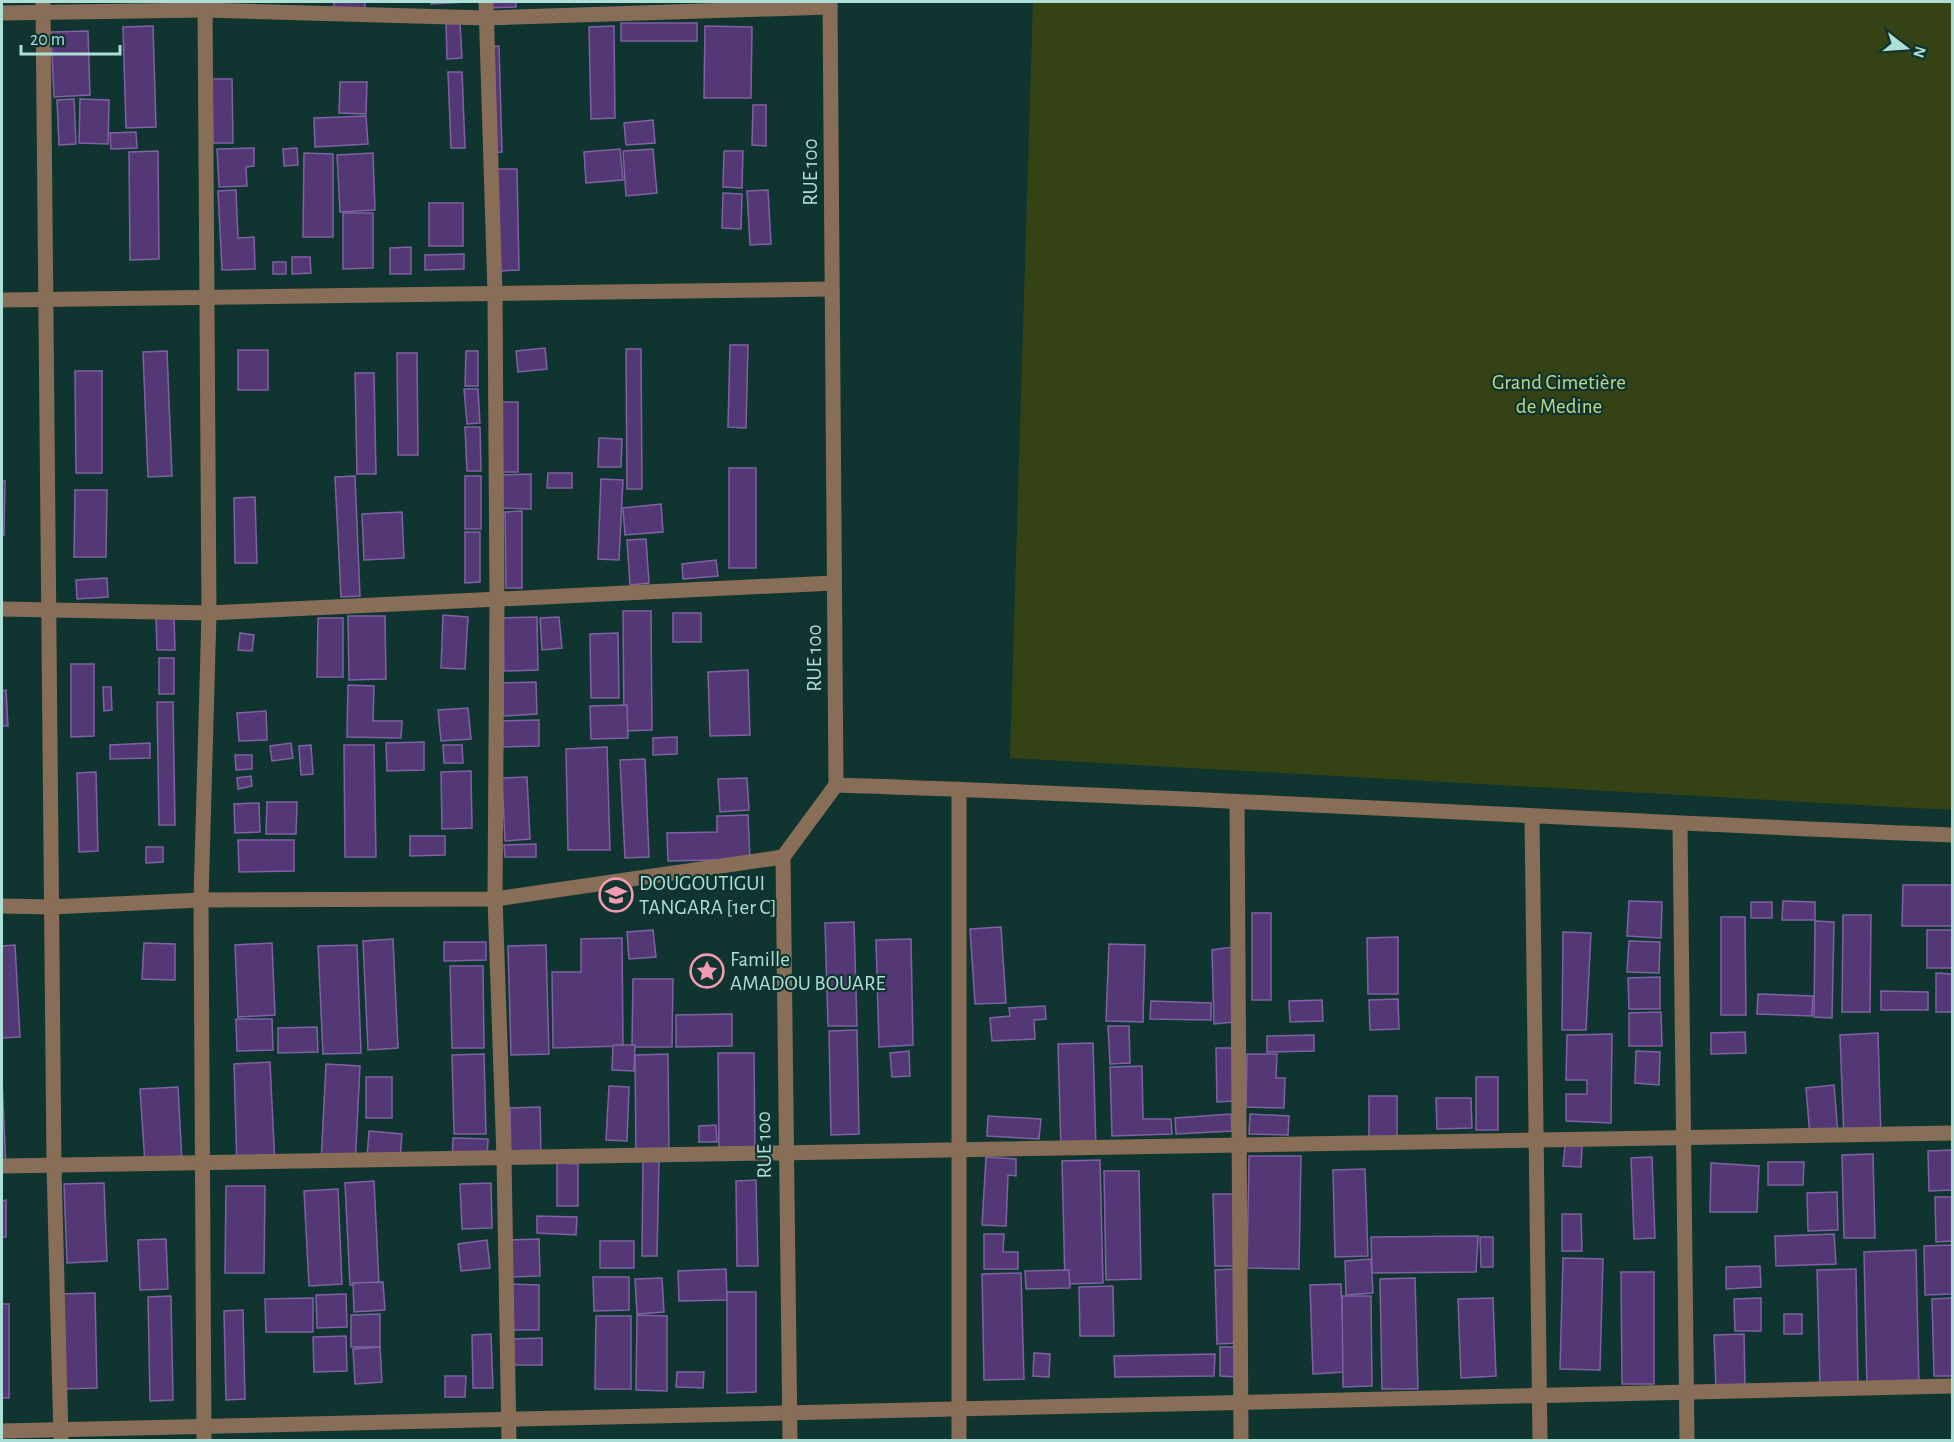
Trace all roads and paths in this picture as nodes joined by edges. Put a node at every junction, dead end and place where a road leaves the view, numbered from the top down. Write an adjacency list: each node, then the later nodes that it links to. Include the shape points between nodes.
1 (486, 2): 6 (street)
2 (830, 4): 6 (street); 7 (street, RUE 100)
3 (43, 6): 4 (street); 5 (street); 11 (street)
4 (205, 6): 6 (street); 9 (street)
5 (2, 13)
6 (486, 18): 8 (street)
7 (832, 289): 8 (street); 12 (street, RUE 100)
8 (495, 294): 9 (street); 13 (street)
9 (206, 298): 11 (street); 16 (street)
10 (2, 300): 11 (street)
11 (46, 300): 15 (street)
12 (834, 583): 13 (street); 17 (street, RUE 100)
13 (496, 599): 16 (street); 24 (street)
14 (2, 609): 15 (street)
15 (47, 609): 16 (street); 27 (street)
16 (209, 613): 25 (street)
17 (836, 785): 18 (street); 23 (street)
18 (959, 789): 19 (street); 32 (street)
19 (1237, 802): 20 (street); 31 (street)
20 (1532, 817): 21 (street); 30 (street)
21 (1680, 824): 22 (street); 29 (street)
22 (1953, 835)
23 (783, 857): 24 (street); 33 (street, RUE 100)
24 (495, 899): 25 (street); 34 (street)
25 (201, 900): 27 (street); 35 (street)
26 (2, 906): 27 (street)
27 (51, 907): 37 (street)
28 (1953, 1133): 29 (street)
29 (1683, 1138): 30 (street); 39 (street)
30 (1535, 1140): 31 (street); 40 (street)
31 (1238, 1145): 32 (street); 41 (street)
32 (958, 1150): 33 (street); 42 (street)
33 (785, 1153): 34 (street); 43 (street, RUE 100)
34 (504, 1158): 35 (street); 44 (street)
35 (202, 1163): 37 (street); 46 (street)
36 (2, 1166): 37 (street)
37 (54, 1166): 47 (street)
38 (1953, 1386): 39 (street)
39 (1687, 1393): 40 (street); 53 (street)
40 (1539, 1396): 41 (street); 52 (street)
41 (1240, 1403): 42 (street); 51 (street)
42 (959, 1409): 43 (street); 50 (street)
43 (789, 1414): 44 (street); 49 (street, RUE 100)
44 (509, 1420): 46 (street); 48 (street)
45 (2, 1431): 47 (street)
46 (203, 1434): 47 (street)
47 (61, 1435)
48 (509, 1440)
49 (790, 1440)
50 (959, 1440)
51 (1241, 1440)
52 (1540, 1440)
53 (1687, 1440)

